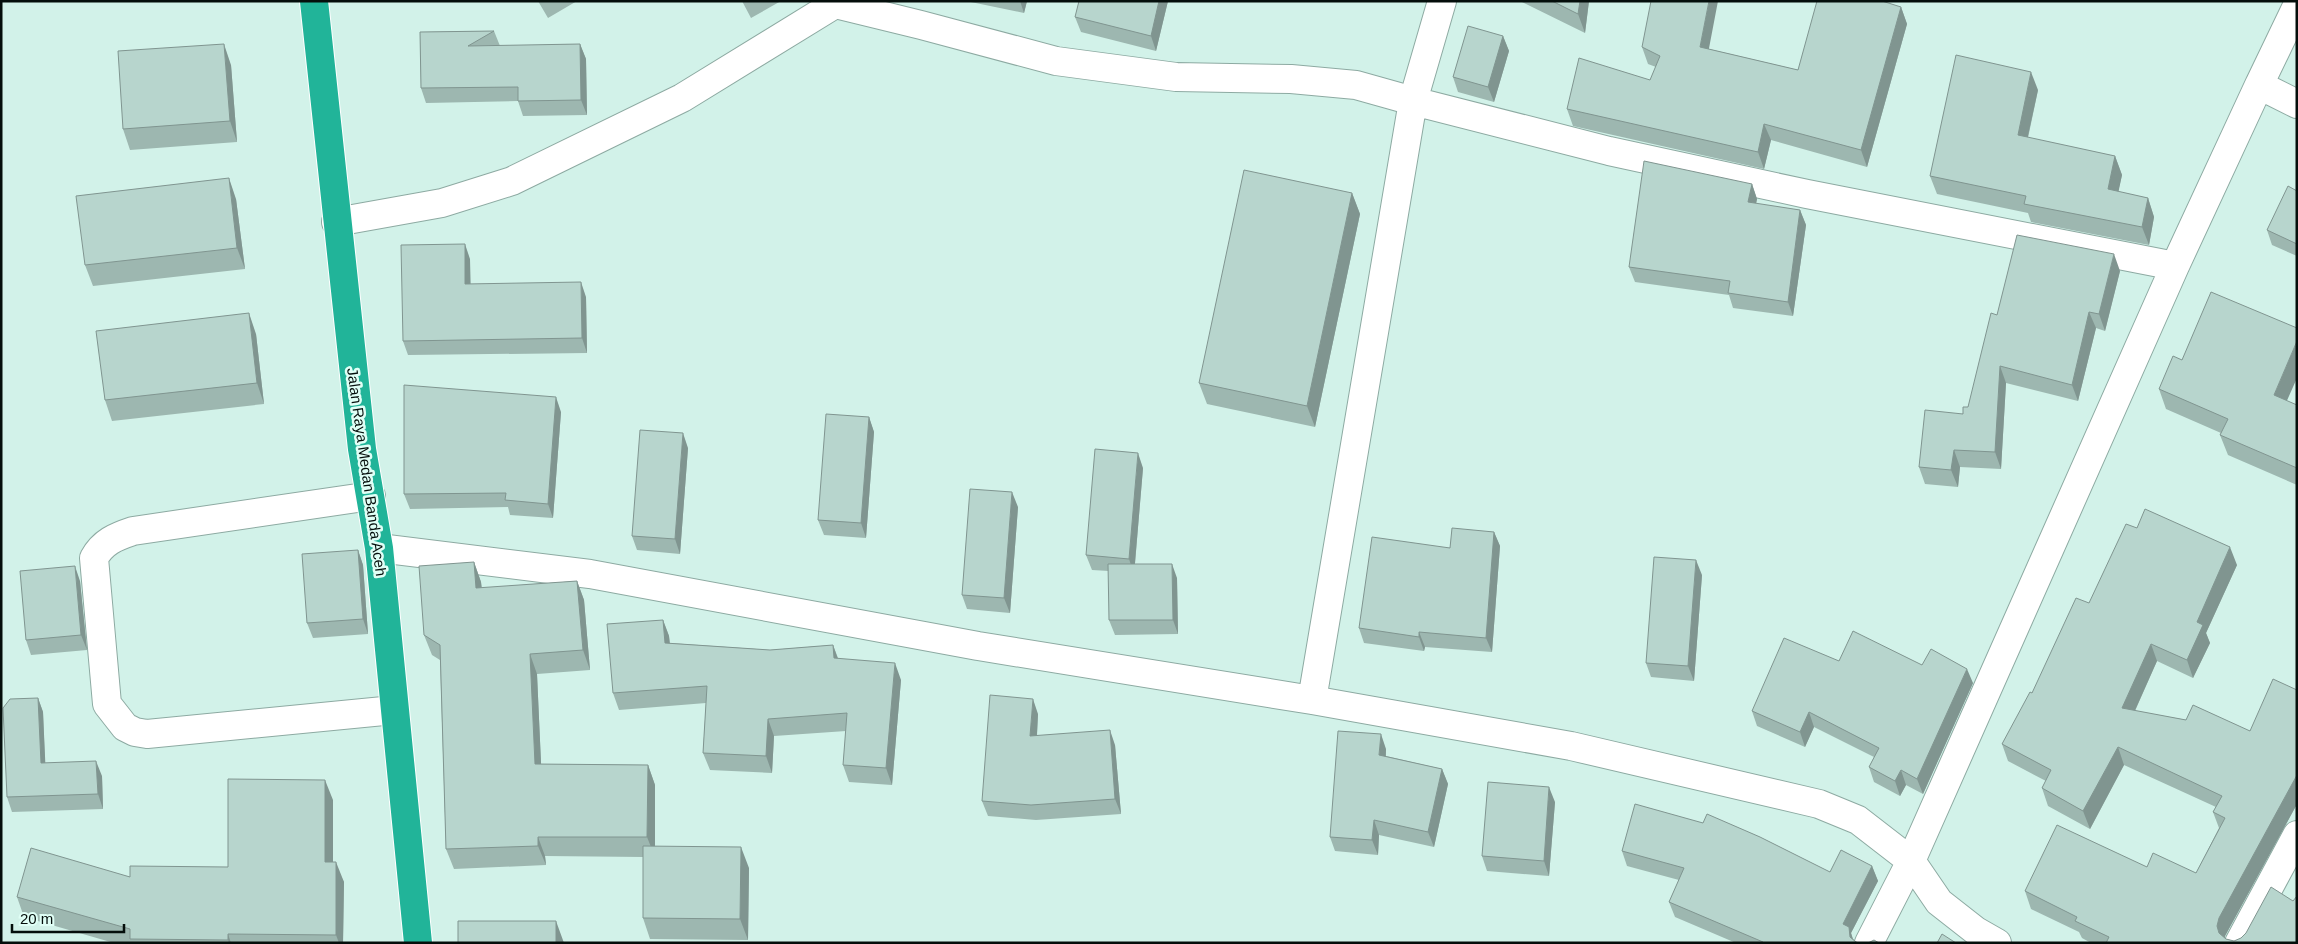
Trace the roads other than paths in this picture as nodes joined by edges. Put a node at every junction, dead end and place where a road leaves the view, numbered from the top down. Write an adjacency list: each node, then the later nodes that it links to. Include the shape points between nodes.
1 (314, 1): 8 (highway, Jalan Raya Medan Banda Aceh)
2 (1442, 1): 6 (street)
3 (837, 3): 6 (street, via 1056,61 1176,77 1291,79 1356,85); 8 (street, via 682,98 512,181 442,203)
4 (2297, 6): 5 (street)
5 (2259, 85): 7 (street); 9 (street)
6 (1413, 101): 9 (street, via 1618,153 1807,194); 12 (street)
7 (2297, 104)
8 (336, 222): 10 (highway, Jalan Raya Medan Banda Aceh, via 362,449)
9 (2175, 266): 15 (street)
10 (371, 496): 11 (highway, Jalan Raya Medan Banda Aceh); 13 (street, via 133,531 114,537 101,546 94,558 107,704 125,727 147,734)
11 (379, 548): 12 (street, via 590,574 978,646); 13 (highway, Jalan Raya Medan Banda Aceh)
12 (1312, 700): 15 (street, via 1571,746 1819,804 1858,820)
13 (394, 710): 16 (highway, Jalan Raya Medan Banda Aceh)
14 (2297, 835): 19 (street)
15 (1911, 861): 17 (street); 18 (street, via 1940,902 1976,931)
16 (418, 943)
17 (1869, 943)
18 (1997, 943)
19 (2239, 943)

